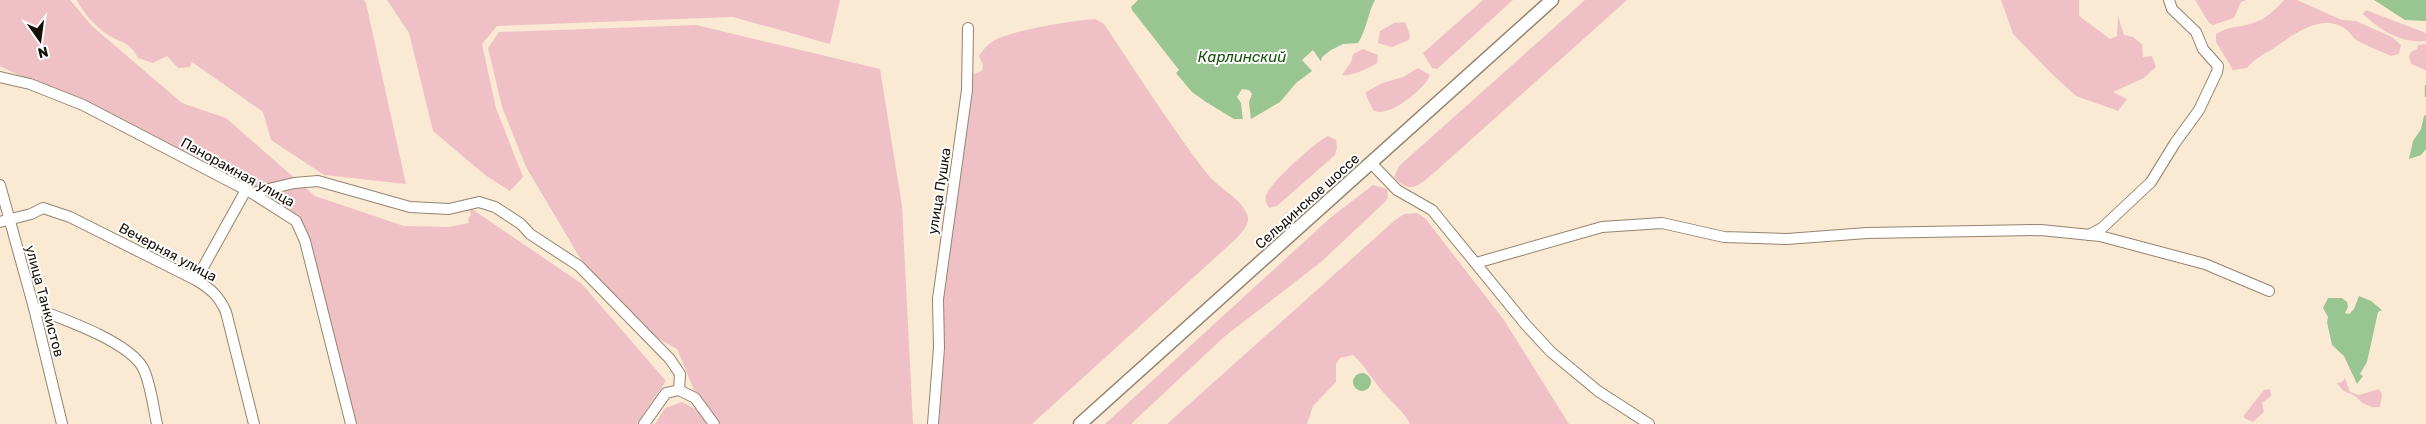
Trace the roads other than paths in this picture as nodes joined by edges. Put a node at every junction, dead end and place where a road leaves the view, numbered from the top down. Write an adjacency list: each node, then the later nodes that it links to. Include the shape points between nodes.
1 (1552, 0): 5 (main road, Сельдинское шоссе)
2 (2169, 0): 9 (street, via 2172,9 2196,32 2203,49 2218,66 2217,72 2199,110 2151,182 2102,228)
3 (968, 28): 21 (street, улица Пушка, via 967,90 938,299)
4 (0, 77): 7 (street, Панорамная улица, via 30,84 83,105)
5 (1371, 163): 10 (street, via 1397,190 1432,210); 22 (main road, Сельдинское шоссе)
6 (0, 185): 8 (street, улица Танкистов)
7 (249, 192): 11 (street); 14 (street, via 318,181 410,207 449,209 479,202 495,207 579,266 670,360 680,374); 18 (street, Панорамная улица, via 290,216 300,227)
8 (4, 221): 11 (street, Вечерняя улица, via 43,208 50,210); 13 (street, улица Танкистов)
9 (2088, 235): 10 (street, via 2031,230 1867,233 1786,239 1724,236 1662,223 1602,227); 12 (street, via 2205,264)
10 (1476, 263): 23 (street, via 1551,352 1598,391)
11 (196, 280): 17 (street, Вечерняя улица, via 214,291 226,312)
12 (2269, 291)
13 (34, 308): 15 (street, улица Танкистов); 16 (street, via 130,352 143,370)
14 (679, 390): 19 (street, via 666,393); 20 (street, via 694,398)
15 (62, 424)
16 (157, 424)
17 (254, 424)
18 (351, 424)
19 (644, 424)
20 (714, 424)
21 (933, 424)
22 (1080, 424)
23 (1649, 424)

